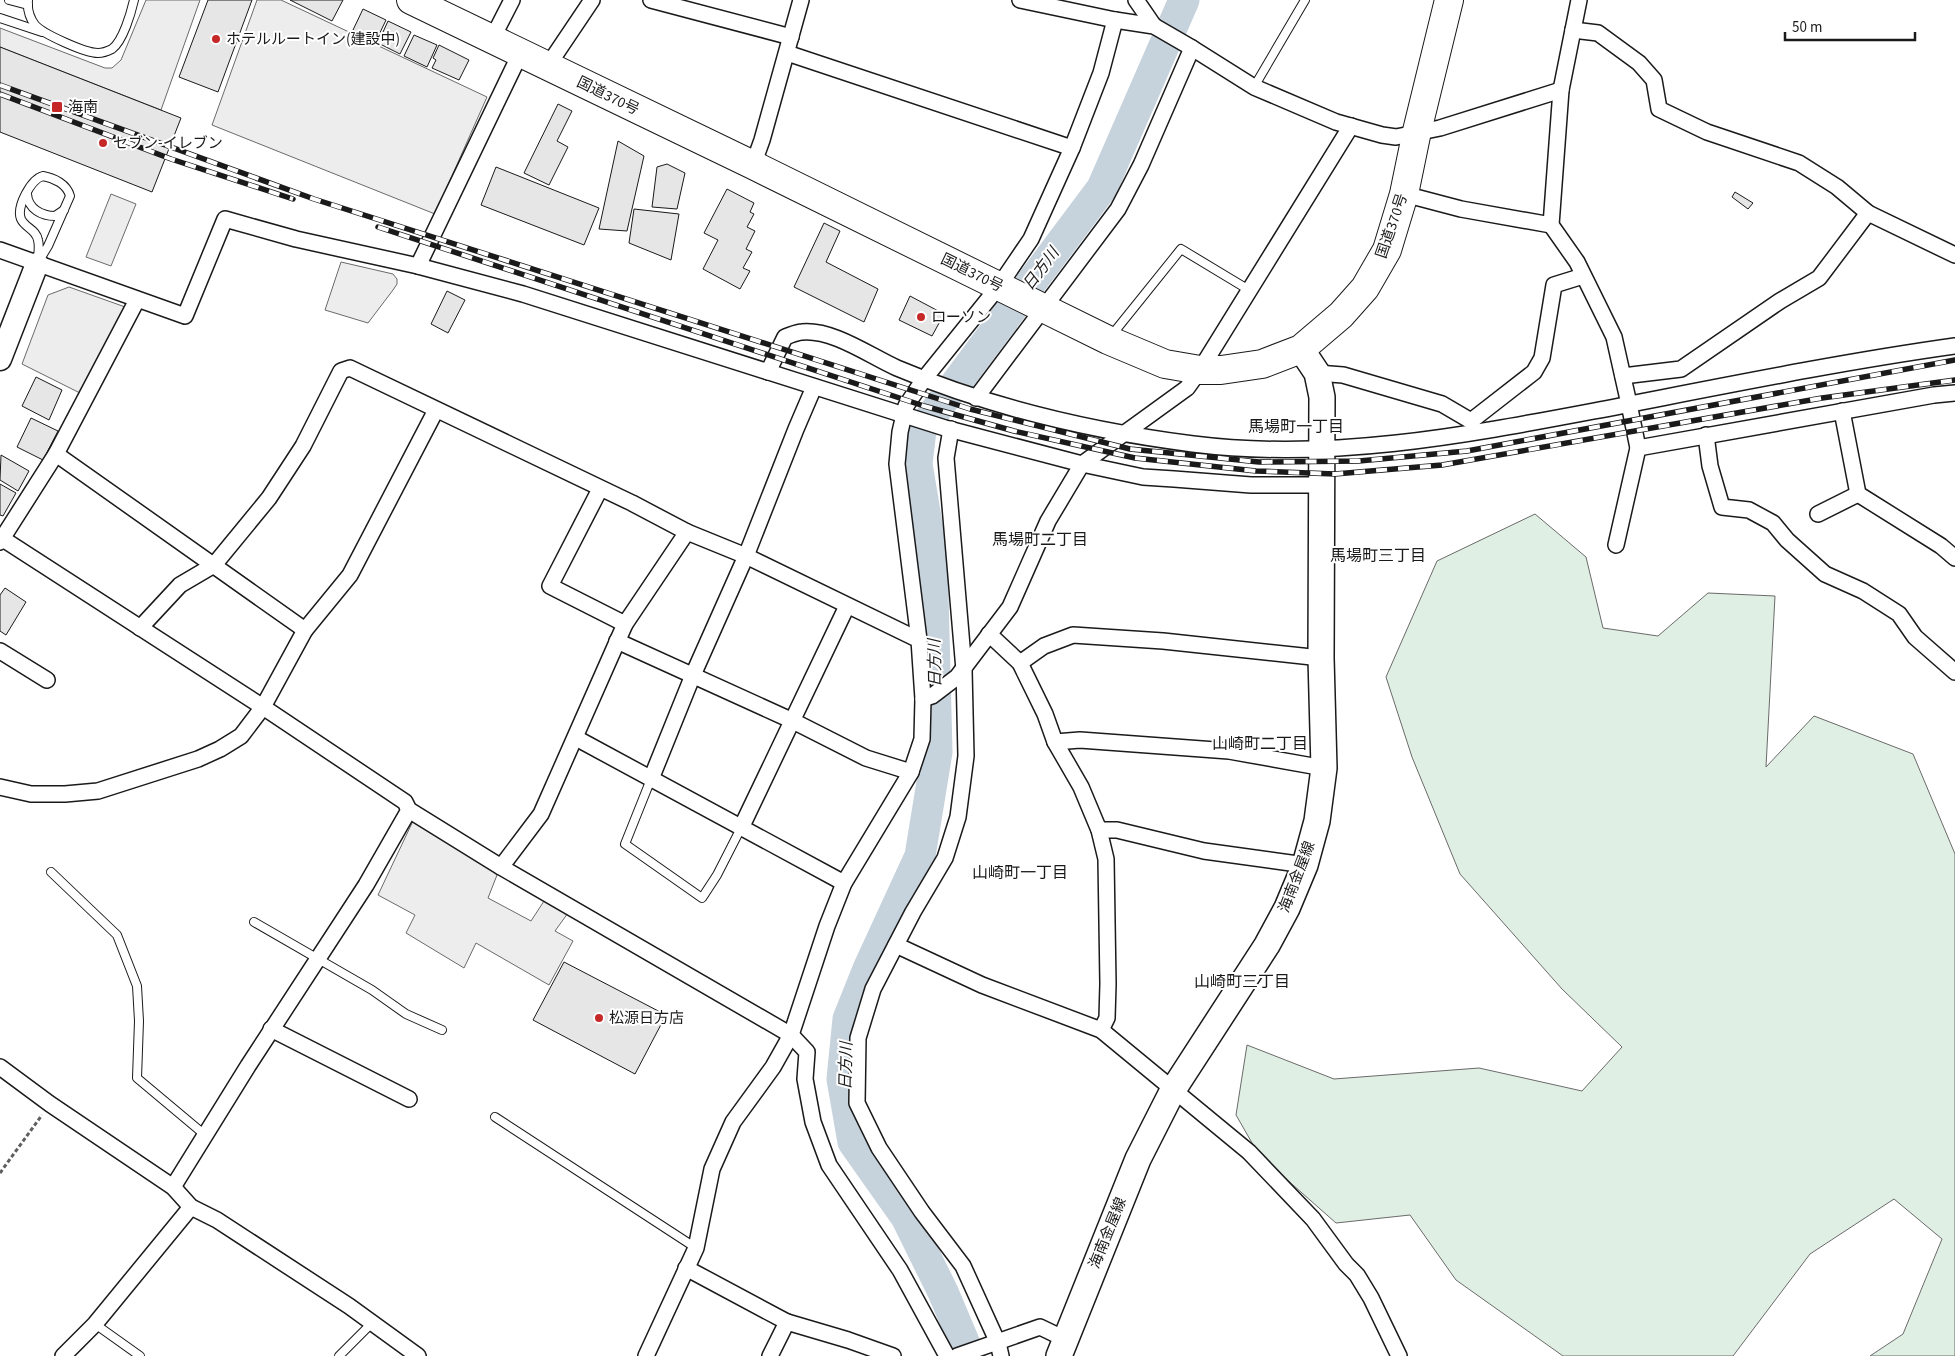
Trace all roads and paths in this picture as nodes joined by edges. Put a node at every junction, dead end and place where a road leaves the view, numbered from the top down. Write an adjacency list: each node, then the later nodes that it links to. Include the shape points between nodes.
1 (9, 0): 13 (lane)
2 (134, 0): 18 (lane, via 118,41 106,52 89,52)
3 (411, 0): 20 (highway, 国道370号)
4 (512, 0): 20 (street)
5 (592, 0): 24 (street)
6 (650, 0): 19 (street)
7 (801, 0): 19 (street)
8 (1020, 0): 15 (street)
9 (1136, 0): 16 (street)
10 (1305, 0): 25 (lane)
11 (1450, 0): 28 (highway, 国道370号)
12 (1579, 0): 17 (street)
13 (28, 3): 18 (lane, via 30,18)
14 (0, 18): 18 (lane)
15 (1114, 20): 16 (street); 29 (street, via 1101,73)
16 (1154, 26): 21 (street)
17 (1573, 30): 26 (street); 34 (street, via 1598,33 1638,62 1654,80 1659,109 1707,132 1799,163)
18 (47, 34)
19 (791, 37): 22 (street)
20 (492, 39): 23 (highway, 国道370号)
21 (1192, 48): 25 (street); 44 (street, via 1141,165 1118,209)
22 (787, 53): 29 (street); 30 (street)
23 (520, 54): 24 (highway, 国道370号); 39 (street)
24 (548, 67): 30 (highway, 国道370号)
25 (1254, 87): 27 (street)
26 (1561, 90): 28 (street, via 1440,128); 35 (street)
27 (1351, 126): 28 (street, via 1396,137); 42 (street)
28 (1417, 131): 32 (highway, 国道370号)
29 (1072, 148): 41 (street, via 1031,239)
30 (753, 165): 41 (highway, 国道370号)
31 (27, 193): 33 (lane, via 29,204 37,211 55,216); 33 (lane, via 36,178 47,177 69,191); 38 (lane, via 19,211 21,219 33,229 39,241)
32 (1404, 194): 35 (street, via 1461,209); 47 (highway, 国道370号, via 1387,250 1365,288 1341,315)
33 (65, 208): 38 (lane)
34 (1868, 213): 37 (street); 52 (street, via 1819,278 1681,368)
35 (1551, 225): 40 (street)
36 (0, 250): 38 (street)
37 (1955, 255)
38 (37, 264): 43 (street); 48 (street)
39 (418, 266): 43 (street, via 296,239 225,219 185,316); 50 (street, via 522,294)
40 (1583, 276): 52 (street, via 1614,337); 62 (street, via 1554,285 1542,358 1534,372)
41 (1003, 288): 44 (highway, 国道370号); 53 (street)
42 (1249, 290): 45 (lane, via 1181,249); 49 (street)
43 (137, 300): 67 (street)
44 (1038, 305): 45 (highway, 国道370号); 56 (street)
45 (1108, 340): 49 (highway, 国道370号, via 1165,364)
46 (1955, 346): 57 (street)
47 (1302, 349): 49 (highway, 国道370号, via 1262,364); 51 (main road, 海南金屋線)
48 (0, 358)
49 (1200, 370): 63 (street, via 1187,388)
50 (768, 372): 53 (street, via 785,337 801,332 840,340); 54 (street)
51 (1317, 373): 62 (street, via 1343,375 1442,404); 65 (main road, 海南金屋線, via 1322,397)
52 (1623, 376): 57 (street)
53 (929, 381): 56 (street); 60 (street, via 906,406)
54 (814, 387): 60 (street); 76 (street)
55 (1955, 393): 59 (street)
56 (970, 396): 63 (street, via 1067,423)
57 (1629, 404): 62 (street); 66 (street)
58 (436, 410): 70 (street); 78 (street, via 350,368 341,371 303,446 270,498); 82 (street, via 350,575)
59 (1842, 411): 64 (street); 71 (street)
60 (908, 416): 61 (street); 84 (street, via 897,464)
61 (948, 428): 68 (street); 90 (street, via 946,458)
62 (1471, 428): 65 (street, via 1415,441)
63 (1124, 434): 65 (street, via 1239,448); 68 (street)
64 (1706, 435): 66 (street); 89 (street, via 1710,466 1722,507 1749,510 1773,523 1825,574 1863,591 1899,614 1915,637)
65 (1321, 448): 69 (main road, 海南金屋線)
66 (1638, 448): 75 (street)
67 (56, 454): 74 (street); 78 (street)
68 (1082, 464): 69 (street, via 1166,479 1252,485); 83 (street, via 1048,521 1010,607)
69 (1322, 485): 87 (main road, 海南金屋線)
70 (600, 489): 73 (street); 80 (street, via 550,586)
71 (1858, 494): 72 (street); 77 (street)
72 (1818, 514)
73 (687, 532): 76 (street); 80 (street)
74 (1, 539): 81 (street)
75 (1616, 546)
76 (746, 556): 79 (street); 91 (street)
77 (1955, 558)
78 (214, 565): 81 (street, via 180,586); 82 (street)
79 (847, 606): 84 (street); 95 (street)
80 (625, 624): 85 (street)
81 (140, 628): 94 (street)
82 (304, 630): 94 (street)
83 (989, 634): 88 (street); 90 (street)
84 (919, 640): 93 (street)
85 (617, 641): 91 (street); 96 (street)
86 (0, 651): 92 (street)
87 (1321, 658): 88 (street, via 1074,635 1044,646); 98 (main road, 海南金屋線)
88 (1020, 663): 97 (street)
89 (1955, 672)
90 (961, 673): 93 (street); 110 (street, via 966,756 958,817 945,858)
91 (693, 675): 95 (street); 100 (street)
92 (46, 680)
93 (927, 698): 99 (street, via 922,739)
94 (263, 707): 101 (street, via 241,736 220,749 176,767 98,790 64,794 31,794); 102 (street, via 405,802)
95 (793, 721): 99 (street, via 866,758); 103 (street)
96 (576, 738): 100 (street); 106 (street, via 540,814)
97 (1056, 742): 98 (street, via 1080,740 1229,751); 104 (street, via 1081,787)
98 (1324, 768): 105 (main road, 海南金屋線, via 1317,821)
99 (911, 772): 108 (street)
100 (651, 779): 103 (street); 103 (lane, via 625,844 702,898)
101 (0, 787)
102 (409, 810): 106 (street); 111 (street)
103 (741, 828): 108 (street)
104 (1099, 830): 105 (street, via 1117,830 1204,851); 114 (street, via 1106,859 1108,926 1106,1018)
105 (1305, 865): 117 (main road, 海南金屋線, via 1267,945)
106 (501, 867): 115 (street)
107 (51, 872): 121 (lane, via 117,935 137,986 137,1078)
108 (844, 883): 115 (street)
109 (254, 922): 111 (lane)
110 (896, 946): 114 (street, via 982,985); 130 (street, via 873,989 858,1038 857,1103 880,1148 963,1266)
111 (318, 960): 112 (street); 113 (lane, via 372,990 406,1014)
112 (271, 1029): 118 (street); 121 (street)
113 (442, 1030)
114 (1101, 1030): 117 (street)
115 (792, 1035): 125 (street, via 734,1122 712,1169); 139 (street, via 807,1052 805,1079 813,1122 829,1165 900,1270)
116 (0, 1067): 119 (street)
117 (1173, 1090): 131 (main road, 海南金屋線, via 1138,1159); 141 (street, via 1249,1152 1313,1219 1357,1275)
118 (409, 1099)
119 (50, 1104): 122 (path); 123 (street)
120 (495, 1117): 125 (lane)
121 (205, 1135): 123 (street)
122 (0, 1174)
123 (173, 1187): 124 (street)
124 (191, 1207): 128 (street, via 217,1220); 129 (street)
125 (696, 1248): 126 (street)
126 (686, 1268): 127 (street); 136 (street)
127 (787, 1322): 137 (street); 138 (street)
128 (372, 1323): 134 (lane); 135 (street)
129 (95, 1324): 132 (street); 133 (lane)
130 (996, 1348): 131 (street, via 1040,1328); 140 (street)
131 (1062, 1348)
132 (63, 1356)
133 (140, 1356)
134 (339, 1356)
135 (418, 1356)
136 (646, 1356)
137 (770, 1356)
138 (893, 1356)
139 (947, 1356)
140 (957, 1356)
141 (1399, 1356)

